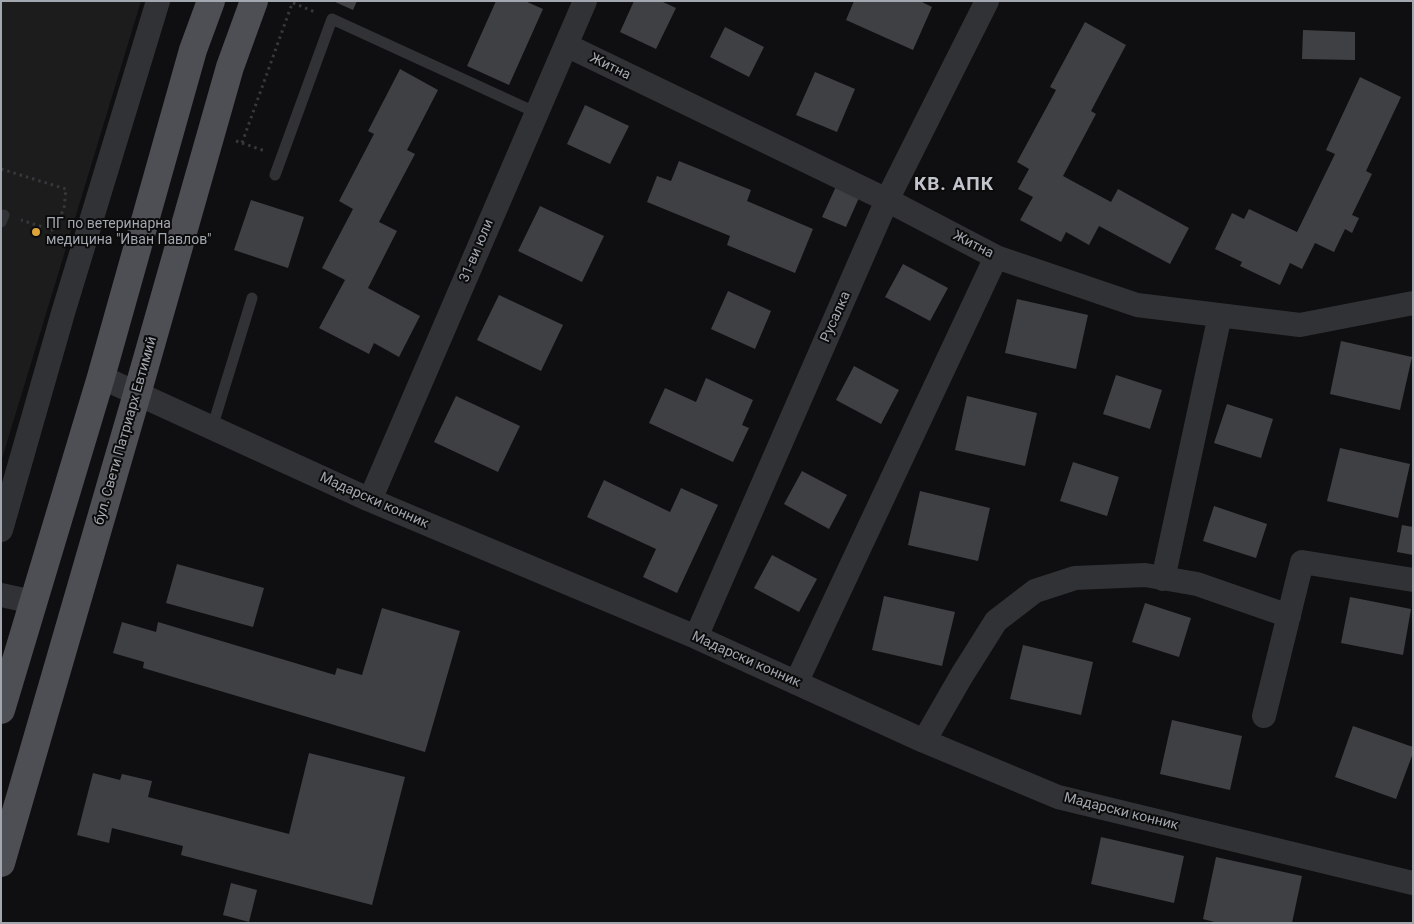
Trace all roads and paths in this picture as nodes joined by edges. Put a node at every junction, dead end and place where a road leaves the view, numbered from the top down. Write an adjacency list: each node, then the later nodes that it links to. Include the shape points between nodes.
1 (158, 1): 20 (street)
2 (211, 1): 16 (main road, via 193,50)
3 (254, 1): 17 (main road, бул. Свети Патриарх Евтимий, via 230,67)
4 (585, 1): 6 (street, 31-ви юли)
5 (986, 1): 10 (street, Русалка)
6 (566, 45): 7 (street, 31-ви юли); 10 (street, Житна)
7 (536, 113): 9 (lane, via 332,19); 19 (street, 31-ви юли)
8 (1, 169): 11 (path, via 66,189 64,209 52,230)
9 (275, 175)
10 (887, 200): 12 (street, Житна); 26 (street, Русалка)
11 (3, 219)
12 (996, 257): 15 (street, Житна, via 1137,305); 27 (street)
13 (252, 298): 18 (lane)
14 (1413, 303): 15 (street, Житна, via 1300,325)
15 (1220, 315): 21 (street)
16 (100, 377): 17 (street, Мадарски конник); 24 (main road)
17 (137, 394): 18 (street, Мадарски конник); 31 (main road, бул. Свети Патриарх Евтимий)
18 (212, 428): 19 (street, Мадарски конник)
19 (370, 500): 26 (street, Мадарски конник)
20 (1, 530)
21 (1162, 578): 25 (street, via 1197,584); 30 (street, via 1145,575 1075,578 1035,591 996,621)
22 (1413, 580): 25 (street, via 1302,562)
23 (1, 595): 24 (street)
24 (33, 602): 28 (main road)
25 (1289, 616): 29 (street)
26 (696, 637): 27 (street, Мадарски конник)
27 (796, 683): 30 (street, Мадарски конник)
28 (1, 710)
29 (1264, 716)
30 (924, 741): 32 (street, Мадарски конник, via 1058,797)
31 (1, 863)
32 (1413, 883)

